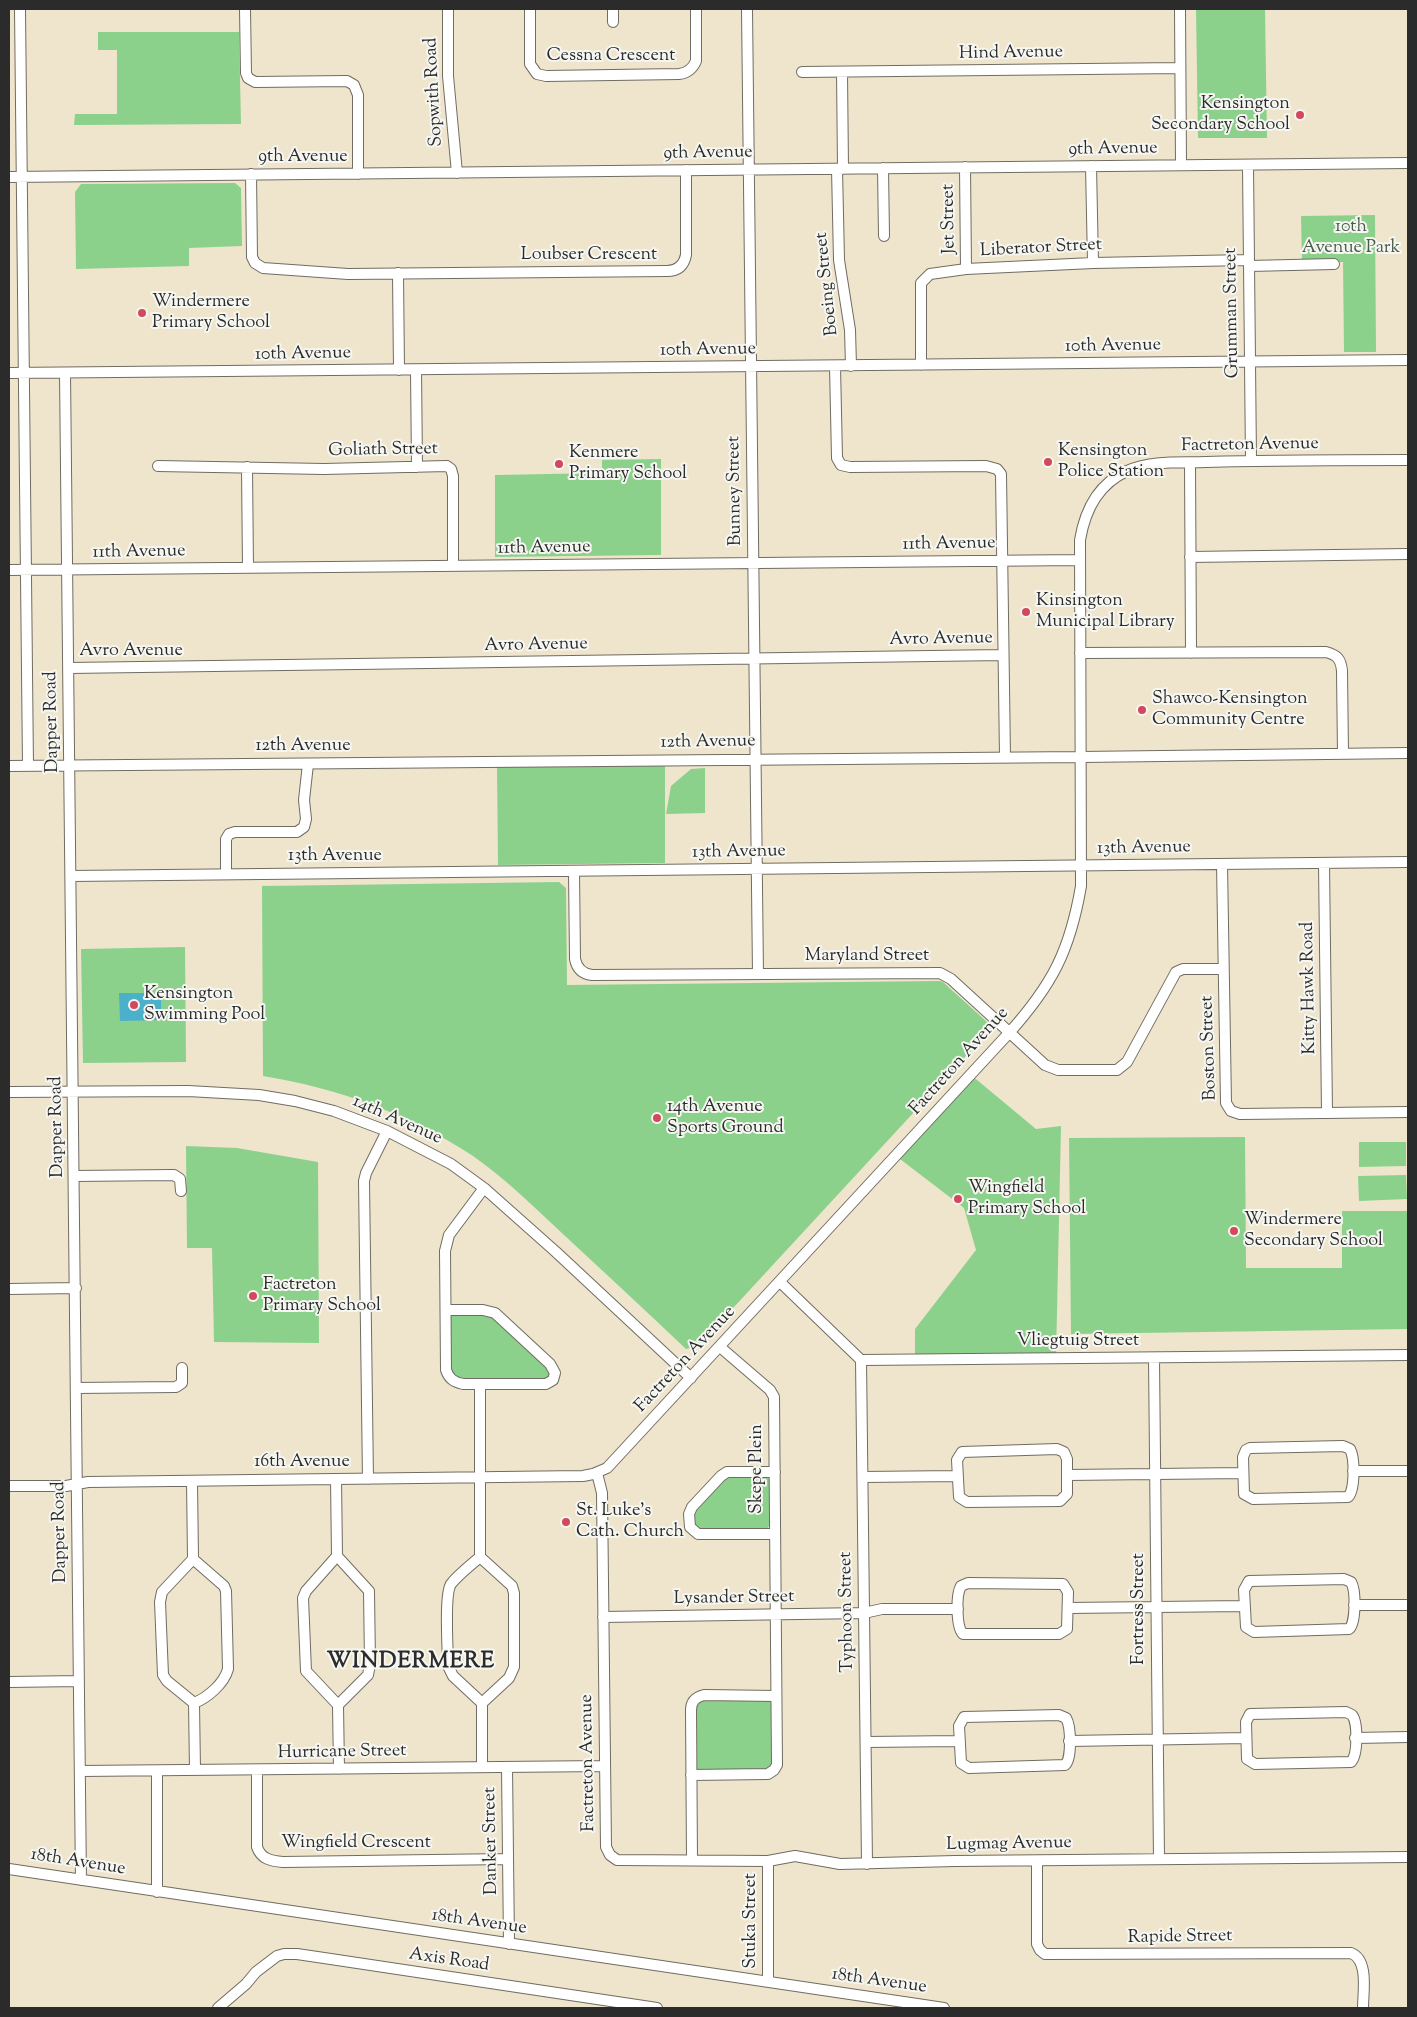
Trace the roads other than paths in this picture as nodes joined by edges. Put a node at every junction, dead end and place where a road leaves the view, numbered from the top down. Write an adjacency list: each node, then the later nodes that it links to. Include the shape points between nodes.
1 (20, 9): 25 (street)
2 (245, 9): 24 (street, via 246,73 250,80 347,81 356,88)
3 (448, 9): 22 (street, Sopwith Road, via 448,76)
4 (530, 9): 6 (street, Cessna Crescent, via 530,64 537,74 555,76 686,72 696,60)
5 (613, 9): 9 (street)
6 (696, 9)
7 (747, 9): 21 (street, Bunney Street)
8 (1180, 9): 10 (street)
9 (613, 22)
10 (1180, 68): 12 (street, Hind Avenue); 14 (street)
11 (802, 72): 12 (street, Hind Avenue)
12 (842, 72): 19 (street)
13 (1408, 163): 15 (street, 9th Avenue)
14 (1181, 165): 15 (street, 9th Avenue); 16 (street, 9th Avenue)
15 (1248, 165): 29 (street, Grumman Street)
16 (1091, 166): 17 (street, 9th Avenue); 28 (street)
17 (965, 167): 18 (street, 9th Avenue); 31 (street, Jet Street)
18 (883, 168): 19 (street, 9th Avenue); 27 (street)
19 (840, 169): 21 (street, 9th Avenue); 37 (street, Boeing Street, via 839,260 850,330)
20 (686, 170): 21 (street, 9th Avenue); 22 (street, 9th Avenue); 32 (street, Loubser Crescent, via 686,255 684,263 675,270)
21 (748, 170): 38 (street, Bunney Street)
22 (457, 173): 24 (street, 9th Avenue)
23 (251, 174): 24 (street, 9th Avenue); 25 (street, 9th Avenue); 32 (street, Loubser Crescent, via 252,253 258,265 348,274)
24 (358, 174)
25 (22, 176): 26 (street, 9th Avenue); 41 (street)
26 (9, 177)
27 (884, 236)
28 (1093, 262): 29 (street, Liberator Street); 31 (street, Liberator Street)
29 (1248, 263): 30 (street, Liberator Street); 34 (street, Grumman Street)
30 (1334, 264)
31 (966, 270): 35 (street, Liberator Street, via 930,274 921,283)
32 (398, 273): 39 (street)
33 (1408, 360): 34 (street, 10th Avenue)
34 (1250, 361): 35 (street, 10th Avenue); 45 (street, Grumman Street)
35 (921, 365): 37 (street, 10th Avenue)
36 (835, 366): 37 (street, 10th Avenue); 38 (street, 10th Avenue); 53 (street, via 837,462 850,467 986,466 997,469 1001,474)
37 (851, 366)
38 (751, 367): 40 (street, 10th Avenue); 54 (street, Bunney Street)
39 (399, 370): 40 (street, 10th Avenue); 43 (street, 10th Avenue)
40 (416, 370): 49 (street)
41 (24, 372): 42 (street, 10th Avenue); 43 (street, 10th Avenue); 58 (street)
42 (9, 373)
43 (66, 374): 59 (street, Dapper Road)
44 (1408, 460): 45 (street, Factreton Avenue)
45 (1251, 461): 46 (street, Factreton Avenue)
46 (1190, 463): 51 (street); 52 (street, Factreton Avenue, via 1142,466 1127,471 1104,486 1085,518)
47 (158, 466): 48 (street, Goliath Street)
48 (247, 467): 49 (street, Goliath Street); 56 (street)
49 (417, 467): 55 (street, Goliath Street, via 444,466 452,472)
50 (1408, 554): 51 (street)
51 (1190, 557): 61 (street)
52 (1080, 560): 53 (street, 11th Avenue); 60 (street, Factreton Avenue)
53 (1002, 561): 54 (street, 11th Avenue); 62 (street)
54 (753, 563): 55 (street, 11th Avenue); 63 (street, Bunney Street)
55 (453, 566): 56 (street, 11th Avenue)
56 (248, 568): 59 (street, 11th Avenue)
57 (9, 570): 58 (street, 11th Avenue)
58 (27, 570): 59 (street, 11th Avenue); 73 (street)
59 (67, 570): 64 (street, Dapper Road)
60 (1080, 653): 61 (street); 68 (street, Factreton Avenue)
61 (1191, 653): 66 (street, via 1334,654 1342,671)
62 (1003, 655): 63 (street, Avro Avenue); 67 (street)
63 (754, 659): 64 (street, Avro Avenue); 69 (street, Bunney Street)
64 (69, 668): 71 (street, Dapper Road)
65 (1408, 753): 66 (street, 12th Avenue)
66 (1342, 754): 68 (street, 12th Avenue)
67 (1005, 757): 68 (street, 12th Avenue); 69 (street, 12th Avenue)
68 (1081, 757): 77 (street, Factreton Avenue)
69 (756, 759): 70 (street, 12th Avenue); 78 (street, Bunney Street)
70 (308, 764): 71 (street, 12th Avenue); 80 (street, via 302,829 297,832 232,833 226,839)
71 (70, 765): 73 (street, 12th Avenue); 81 (street, Dapper Road)
72 (9, 766): 73 (street, 12th Avenue)
73 (28, 766)
74 (1408, 862): 76 (street, 13th Avenue)
75 (1222, 864): 76 (street, 13th Avenue); 77 (street, 13th Avenue); 82 (street, Boston Street)
76 (1324, 864): 88 (street, Kitty Hawk Road)
77 (1082, 866): 78 (street, 13th Avenue); 84 (street, Factreton Avenue, via 1078,902 1063,953 1034,1006)
78 (757, 869): 79 (street, 13th Avenue); 83 (street, Bunney Street)
79 (574, 872): 80 (street, 13th Avenue); 83 (street, Maryland Street, via 575,960 585,973)
80 (226, 874): 81 (street, 13th Avenue)
81 (71, 876): 86 (street, Dapper Road)
82 (1223, 969): 84 (street, Maryland Street, via 1183,969 1176,972 1127,1062 1117,1070 1051,1069); 88 (street, Boston Street, via 1226,1103 1231,1111 1240,1114)
83 (758, 974): 84 (street, Maryland Street, via 940,973 951,979)
84 (1009, 1033): 93 (street, Factreton Avenue)
85 (9, 1092): 86 (street, 14th Avenue)
86 (73, 1092): 89 (street, 14th Avenue, via 188,1091 259,1095 334,1111); 90 (street, Dapper Road)
87 (1408, 1112): 88 (street, Boston Street)
88 (1327, 1113)
89 (388, 1131): 91 (street, 14th Avenue, via 451,1164); 116 (street, via 364,1181)
90 (74, 1176): 92 (street, via 174,1176 180,1179); 94 (street, Dapper Road)
91 (484, 1188): 96 (street, via 449,1234 445,1251); 102 (street, 14th Avenue)
92 (181, 1191)
93 (780, 1282): 97 (street, Factreton Avenue); 100 (street)
94 (76, 1288): 95 (street); 104 (street, Dapper Road)
95 (9, 1289)
96 (446, 1310): 103 (street, via 448,1377 456,1383); 103 (street, via 489,1310 495,1313 554,1368 553,1380 546,1384)
97 (720, 1347): 102 (street, Factreton Avenue); 106 (street, Skepe Plein, via 773,1394)
98 (1408, 1355): 99 (street, Vliegtuig Street)
99 (1154, 1358): 100 (street, Vliegtuig Street); 110 (street, Fortress Street)
100 (862, 1360): 113 (street, Typhoon Street)
101 (182, 1368): 104 (street, via 182,1383 176,1387)
102 (691, 1378): 108 (street, Factreton Avenue, via 614,1462)
103 (480, 1384): 114 (street)
104 (76, 1388): 118 (street, Dapper Road)
105 (1353, 1471): 107 (street); 109 (street, via 1352,1454 1345,1447 1252,1447 1243,1454); 109 (street, via 1352,1491 1343,1498 1250,1499 1244,1492)
106 (774, 1472): 120 (street, Skepe Plein); 120 (street, via 727,1472 693,1505 689,1514 690,1527 698,1534)
107 (1408, 1472)
108 (596, 1473): 114 (street, 16th Avenue); 132 (street, Factreton Avenue, via 602,1493)
109 (1243, 1473): 110 (street)
110 (1156, 1474): 111 (street); 127 (street, Fortress Street)
111 (1067, 1475): 112 (street, via 1066,1456 1060,1450 996,1450 962,1452 958,1457); 112 (street, via 1067,1494 1058,1501 965,1502 958,1495)
112 (958, 1476): 113 (street)
113 (863, 1477): 130 (street, Typhoon Street)
114 (480, 1478): 116 (street, 16th Avenue); 122 (street)
115 (336, 1479): 116 (street, 16th Avenue); 117 (street, 16th Avenue); 121 (street)
116 (368, 1479)
117 (192, 1481): 118 (street, 16th Avenue); 123 (street)
118 (77, 1484): 119 (street, 16th Avenue); 133 (street, Dapper Road)
119 (9, 1486)
120 (775, 1534): 131 (street, Skepe Plein)
121 (337, 1556): 138 (street, via 369,1591 370,1664 368,1675); 138 (street, via 306,1590 303,1598 306,1671)
122 (480, 1556): 137 (street, via 512,1586 514,1593 514,1667 508,1678); 137 (street, via 448,1590 448,1666 450,1672)
123 (193, 1559): 136 (street, via 162,1592 160,1602 163,1675); 136 (street, via 224,1586 228,1600 226,1676 202,1700)
124 (1408, 1604): 125 (street)
125 (1354, 1605): 126 (street, via 1354,1624 1347,1630 1272,1632 1247,1629); 126 (street, via 1351,1582 1326,1579 1251,1580 1245,1587)
126 (1244, 1606): 127 (street)
127 (1156, 1607): 128 (street); 142 (street, Fortress Street)
128 (1068, 1608): 129 (street, via 1068,1589 1058,1582 965,1584 959,1590); 129 (street, via 1068,1627 1061,1634 968,1635 959,1628)
129 (958, 1609): 130 (street, Lysander Street, via 882,1609)
130 (864, 1613): 131 (street, Lysander Street); 145 (street, Typhoon Street)
131 (776, 1615): 132 (street, Lysander Street); 135 (street, Skepe Plein)
132 (603, 1617): 146 (street, Factreton Avenue)
133 (79, 1681): 134 (street); 153 (street, Dapper Road)
134 (9, 1682)
135 (776, 1696): 154 (street, via 704,1696 695,1699 691,1710); 154 (street, Skepe Plein, via 777,1762 774,1770 764,1774)
136 (194, 1703): 151 (street)
137 (482, 1703): 147 (street)
138 (338, 1705): 149 (street)
139 (1246, 1738): 140 (street, via 1247,1760 1253,1764 1264,1764 1349,1763 1355,1756); 140 (street, via 1246,1720 1252,1713 1337,1712 1348,1712 1354,1716); 142 (street)
140 (1355, 1738): 141 (street)
141 (1408, 1738)
142 (1158, 1740): 144 (street); 157 (street, Fortress Street)
143 (960, 1741): 144 (street, via 960,1723 966,1716 1059,1715 1069,1722); 144 (street, via 960,1761 969,1768 1062,1766 1069,1760); 145 (street)
144 (1069, 1741)
145 (866, 1742): 162 (street, Typhoon Street)
146 (605, 1766): 148 (street, Hurricane Street); 156 (street, Factreton Avenue, via 606,1847)
147 (482, 1767): 148 (street, Hurricane Street); 149 (street, Hurricane Street)
148 (508, 1767): 158 (street, Danker Street)
149 (339, 1769): 152 (street, Hurricane Street)
150 (157, 1770): 151 (street, Hurricane Street); 153 (street, Hurricane Street); 165 (street)
151 (195, 1770): 152 (street, Hurricane Street)
152 (257, 1770): 158 (street, Wingfield Crescent, via 257,1847 267,1860)
153 (80, 1771): 164 (street, Dapper Road)
154 (691, 1775): 159 (street)
155 (1408, 1857): 157 (street, Lugmag Avenue)
156 (613, 1858): 159 (street, Lugmag Avenue, via 621,1862)
157 (1159, 1859): 161 (street, Lugmag Avenue)
158 (508, 1860): 166 (street, Danker Street)
159 (692, 1860): 160 (street, Lugmag Avenue)
160 (768, 1861): 162 (street, Lugmag Avenue, via 795,1856 825,1863); 167 (street, Stuka Street)
161 (1037, 1861): 162 (street, Lugmag Avenue); 171 (street, Rapide Street, via 1037,1944 1044,1954 1351,1953 1362,1965)
162 (867, 1864)
163 (9, 1869): 164 (street, 18th Avenue)
164 (81, 1880): 165 (street, 18th Avenue)
165 (157, 1892): 166 (street, 18th Avenue)
166 (509, 1944): 167 (street, 18th Avenue)
167 (768, 1982): 170 (street, 18th Avenue)
168 (218, 2008): 169 (street, Axis Road, via 256,1972 284,1954)
169 (657, 2008)
170 (944, 2008)
171 (1363, 2008)

